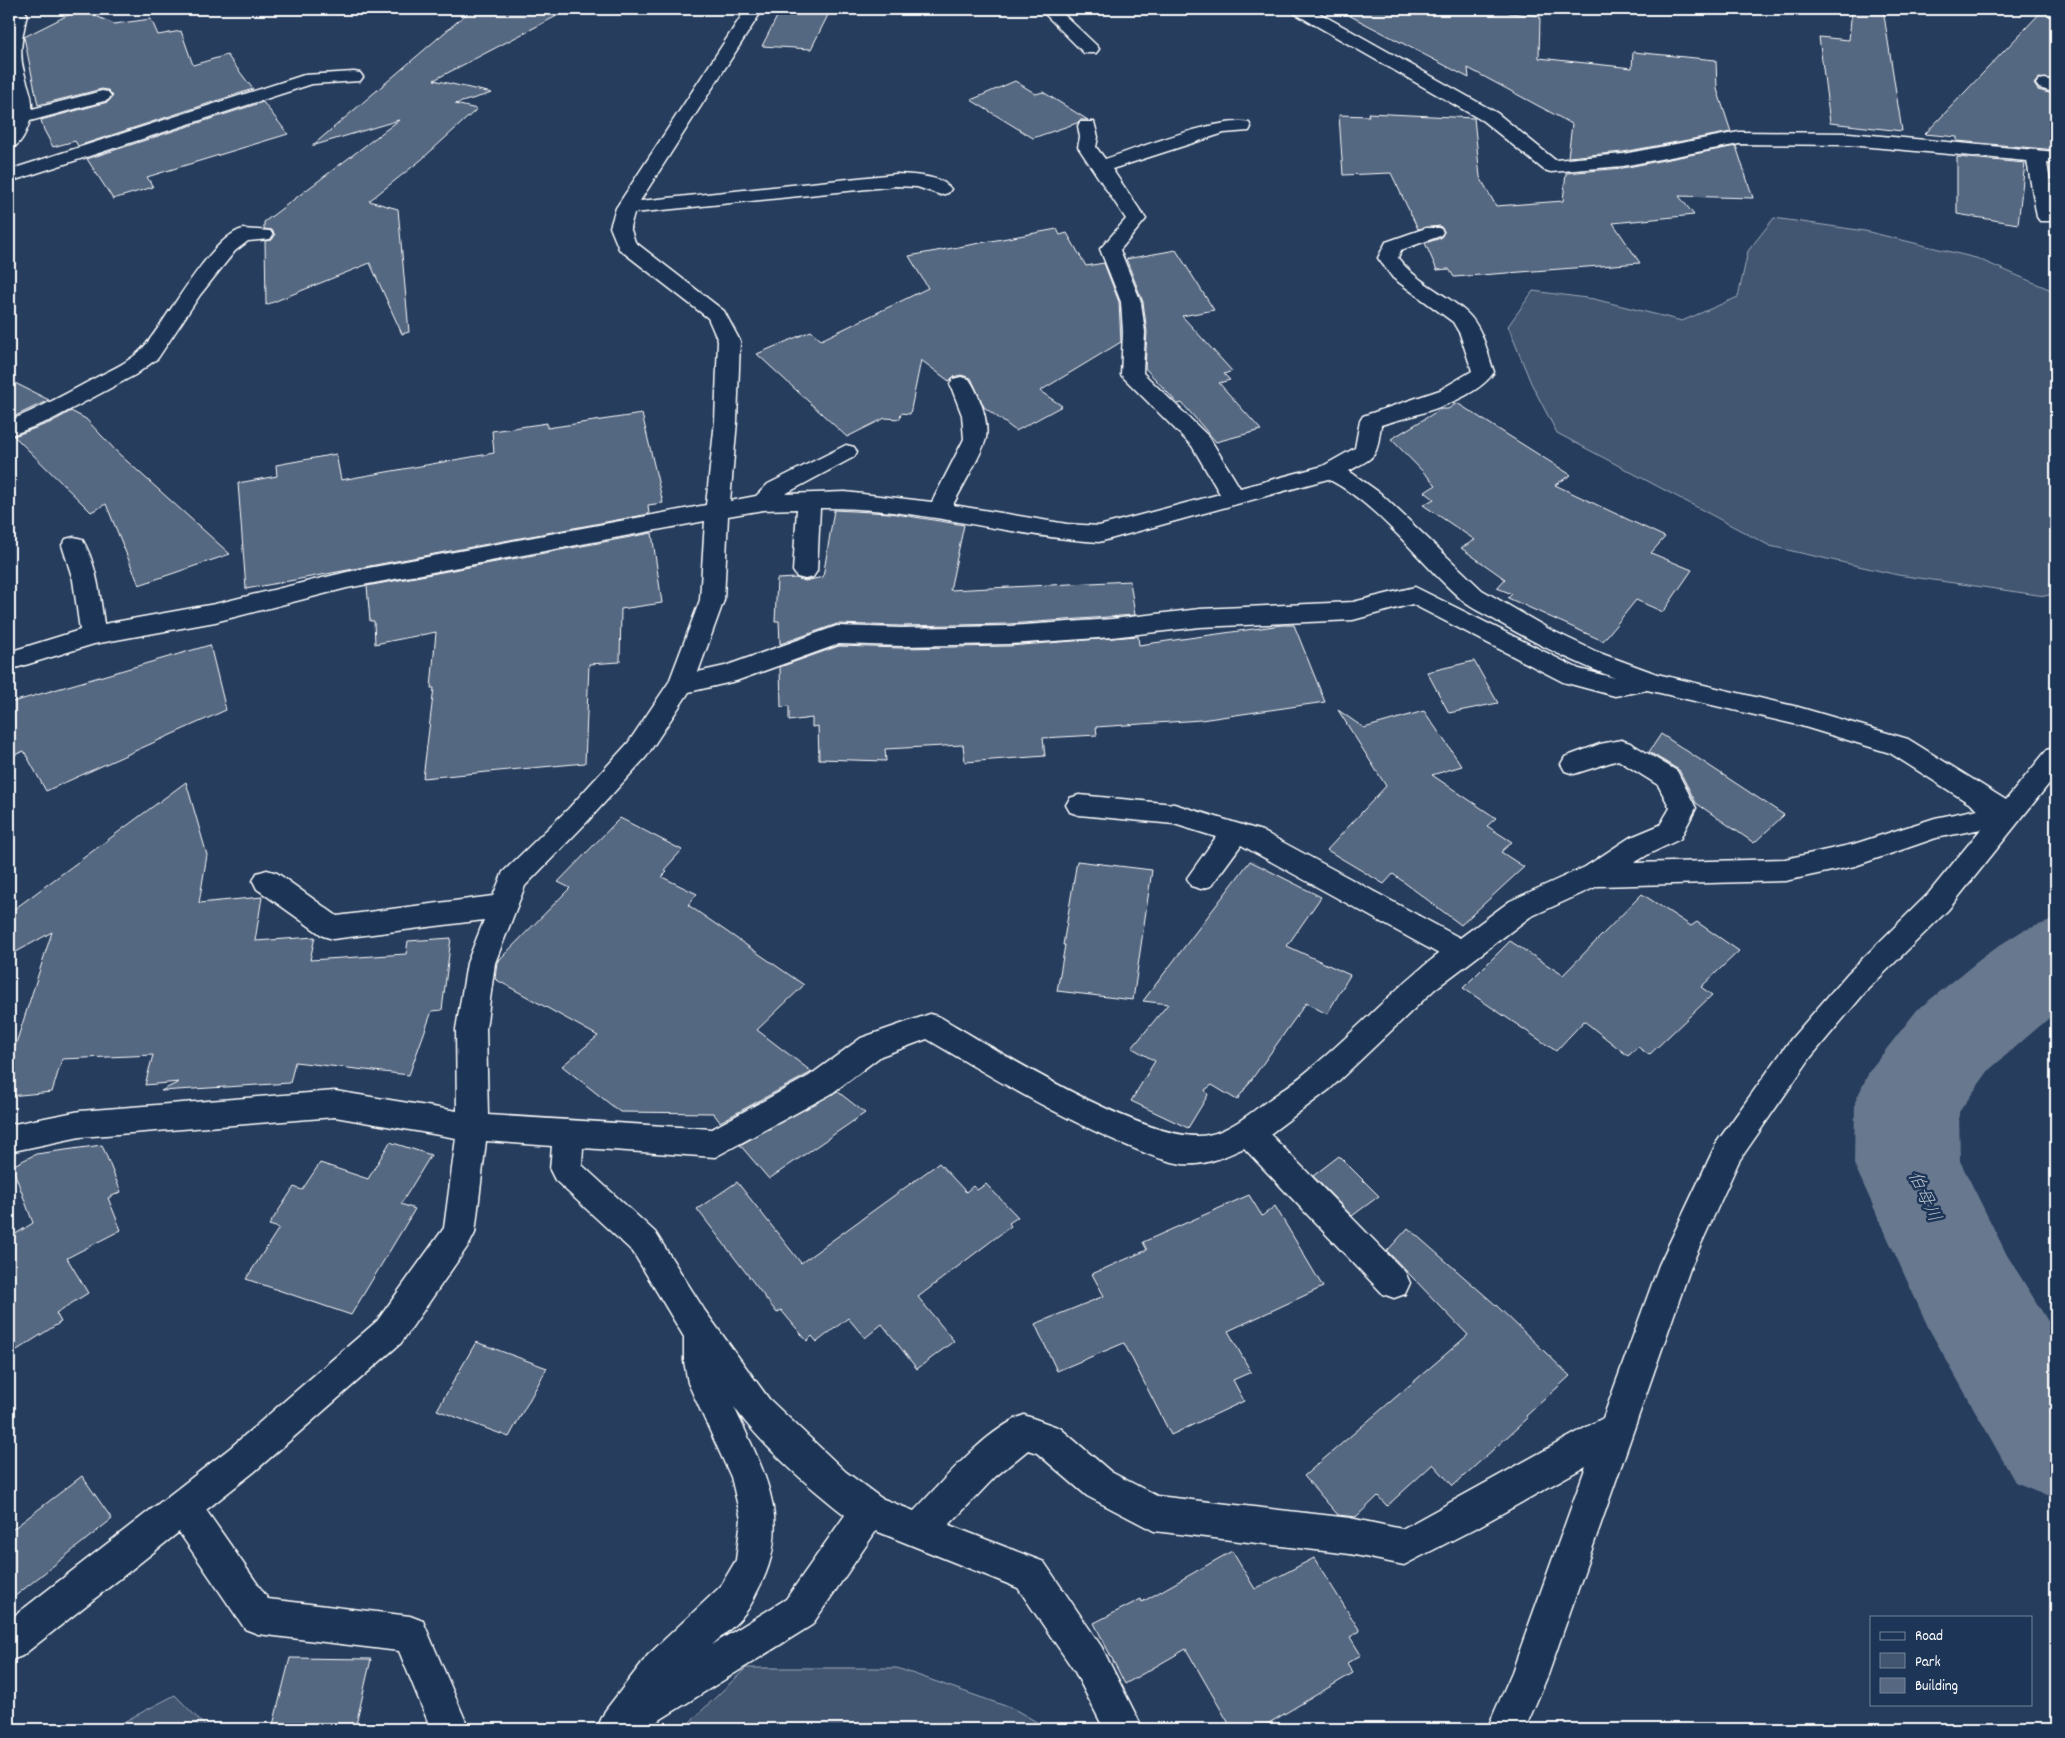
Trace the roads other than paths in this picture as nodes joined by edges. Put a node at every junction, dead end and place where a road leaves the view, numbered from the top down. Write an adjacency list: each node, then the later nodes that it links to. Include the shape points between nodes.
1 (37, 9): 5 (street)
2 (754, 9): 18 (street)
3 (1048, 9): 6 (street)
4 (1300, 9): 13 (street, via 1490,117 1551,166 1623,160 1739,138 1850,139)
5 (13, 15): 9 (street, via 14,69 23,92)
6 (1090, 49)
7 (354, 77): 16 (street, via 310,79)
8 (102, 96): 9 (street)
9 (21, 118): 12 (street)
10 (1087, 126): 15 (street, via 1087,147)
11 (1242, 127): 15 (street, via 1222,128)
12 (9, 143)
13 (2036, 156): 14 (street); 19 (street)
14 (2056, 158)
15 (1100, 167): 26 (street, via 1136,219 1110,250 1131,302 1134,332 1132,375 1200,442)
16 (9, 176)
17 (941, 190): 18 (street, via 920,181 896,180)
18 (626, 208): 30 (street, via 620,227 626,245 717,315 729,340 726,421)
19 (2047, 217)
20 (1433, 232): 25 (street, via 1392,246 1388,258 1400,274 1460,318 1471,334 1483,372 1477,380 1426,403 1371,421 1366,452)
21 (263, 235): 23 (street, via 243,235 228,247 150,352 127,370 43,415)
22 (960, 384): 29 (street, via 973,415 975,439)
23 (9, 429)
24 (846, 452): 28 (street, via 776,489)
25 (1331, 471): 26 (street); 35 (street, via 1372,498 1473,596 1540,635 1588,658)
26 (1234, 498): 29 (street, via 1099,534 1067,532)
27 (809, 501): 28 (street); 29 (street, via 845,500); 32 (street)
28 (763, 502): 30 (street)
29 (939, 510)
30 (717, 511): 33 (street, via 347,580 215,613); 36 (street, via 712,600)
31 (74, 545): 33 (street, via 85,580)
32 (806, 571)
33 (93, 634): 34 (street)
34 (9, 661)
35 (1652, 682): 36 (street, via 1615,687 1572,676 1415,595 1353,611 1200,618 1112,628 1009,635 837,635 727,674); 40 (street, via 1798,716 1899,746)
36 (682, 684): 45 (street, via 637,750 513,880)
37 (2056, 757): 40 (street)
38 (1574, 764): 42 (street, via 1621,750 1668,778 1682,808 1670,832 1639,846)
39 (1079, 806): 41 (street, via 1174,814)
40 (2008, 814): 42 (street, via 1935,828 1855,855 1785,870); 53 (street, via 1938,902 1858,981 1801,1048 1728,1152 1675,1265)
41 (1235, 833): 43 (street); 46 (street, via 1252,838)
42 (1594, 875): 46 (street, via 1520,909)
43 (1201, 878)
44 (267, 881): 45 (street, via 333,928)
45 (503, 906): 47 (street, via 481,963 471,1029)
46 (1462, 953): 48 (street, via 1425,981 1319,1080)
47 (473, 1127): 49 (street); 50 (street, via 335,1104 80,1124); 54 (street, via 459,1233 389,1332)
48 (1248, 1132): 49 (street, via 1210,1149 1182,1150 1153,1142 1105,1122 1022,1079 930,1026 871,1047 820,1085 715,1143); 51 (street)
49 (568, 1134): 52 (street, via 566,1170 644,1242)
50 (9, 1138)
51 (1394, 1283)
52 (702, 1334): 55 (street, via 757,1411 834,1484); 58 (street, via 700,1361 704,1383 748,1475 760,1520 753,1564 733,1600 661,1668)
53 (1616, 1430): 56 (street, via 1404,1546 1350,1536 1154,1513 1099,1484 1048,1440 1024,1432 983,1465); 61 (street, via 1530,1675)
54 (184, 1507): 57 (street); 59 (street, via 258,1616 410,1634)
55 (869, 1511): 56 (street); 58 (street, via 799,1612)
56 (919, 1531): 60 (street, via 1030,1575 1088,1659)
57 (9, 1643)
58 (615, 1726)
59 (450, 1729)
60 (1124, 1729)
61 (1506, 1729)

